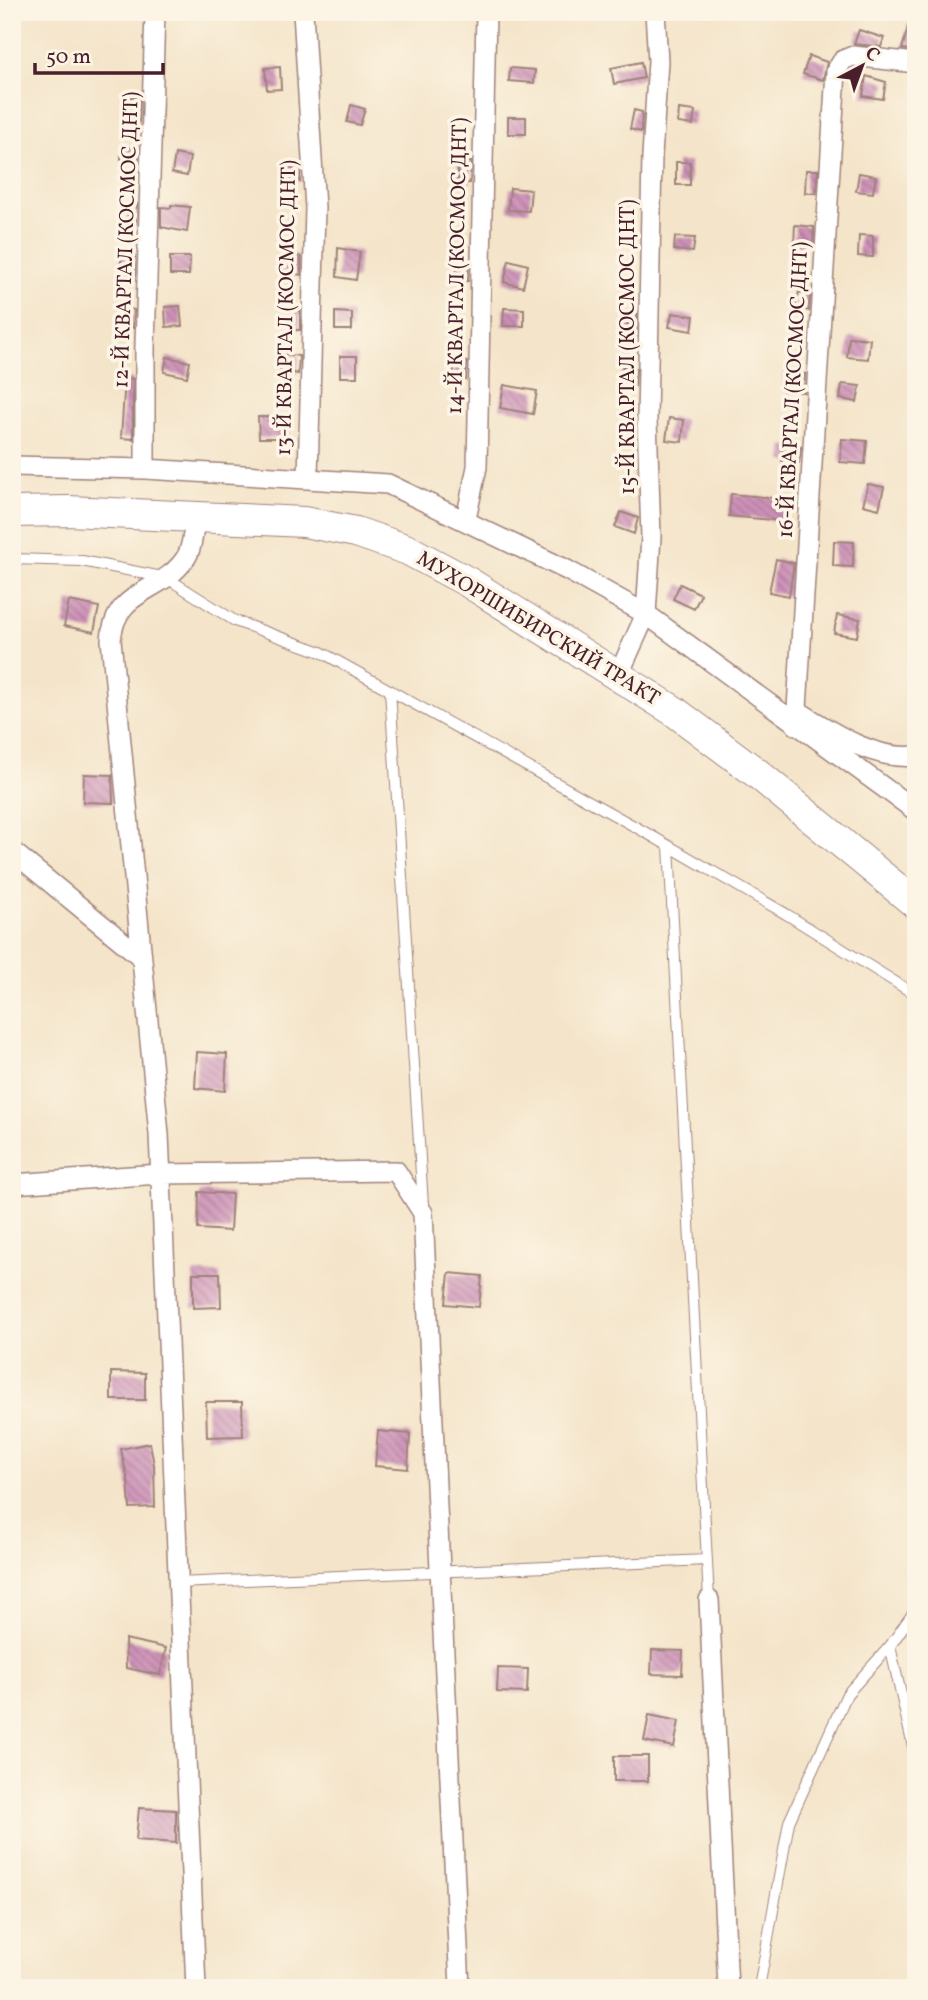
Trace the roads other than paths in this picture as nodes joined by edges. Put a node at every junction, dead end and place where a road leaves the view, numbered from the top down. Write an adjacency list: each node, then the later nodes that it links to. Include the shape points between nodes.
1 (155, 12): 7 (street, 12-Й КВАРТАЛ (КОСМОС ДНТ))
2 (303, 12): 8 (street, 13-Й КВАРТАЛ (КОСМОС ДНТ), via 315,208)
3 (486, 12): 11 (street, 14-Й КВАРТАЛ (КОСМОС ДНТ), via 477,467)
4 (655, 12): 14 (street, 15-Й КВАРТАЛ (КОСМОС ДНТ), via 659,61 649,271 651,537)
5 (916, 63): 17 (street, 16-Й КВАРТАЛ (КОСМОС ДНТ), via 853,56 843,60 836,71)
6 (12, 466): 7 (street)
7 (145, 469): 8 (street)
8 (308, 478): 11 (street, via 388,484)
9 (12, 513): 10 (main road, МУХОРШИБИРСКИЙ ТРАКТ)
10 (195, 516): 13 (street, via 187,557); 15 (main road, МУХОРШИБИРСКИЙ ТРАКТ, via 304,522 382,540 468,582)
11 (466, 519): 14 (street)
12 (12, 559): 13 (lane, via 82,561)
13 (167, 578): 16 (lane, via 235,621 321,652); 23 (street, via 136,593 113,620 111,640)
14 (646, 614): 15 (street, 15-Й КВАРТАЛ (КОСМОС ДНТ)); 17 (street)
15 (618, 676): 22 (main road, МУХОРШИБИРСКИЙ ТРАКТ, via 740,760)
16 (390, 690): 20 (lane); 27 (lane)
17 (797, 718): 18 (street, via 899,758); 19 (street)
18 (916, 756)
19 (916, 811)
20 (669, 846): 24 (lane); 28 (lane)
21 (12, 851): 23 (street)
22 (916, 904)
23 (141, 957): 25 (street)
24 (916, 995)
25 (160, 1174): 26 (street); 27 (street, via 396,1171); 30 (street)
26 (12, 1184)
27 (423, 1213): 29 (street)
28 (707, 1560): 29 (lane); 31 (lane)
29 (442, 1572): 30 (lane); 36 (street)
30 (178, 1583): 35 (street)
31 (709, 1600): 37 (street)
32 (916, 1609): 33 (lane)
33 (890, 1646): 34 (lane); 38 (lane, via 847,1694 789,1822)
34 (916, 1760)
35 (196, 1988)
36 (460, 1988)
37 (728, 1988)
38 (759, 1988)

